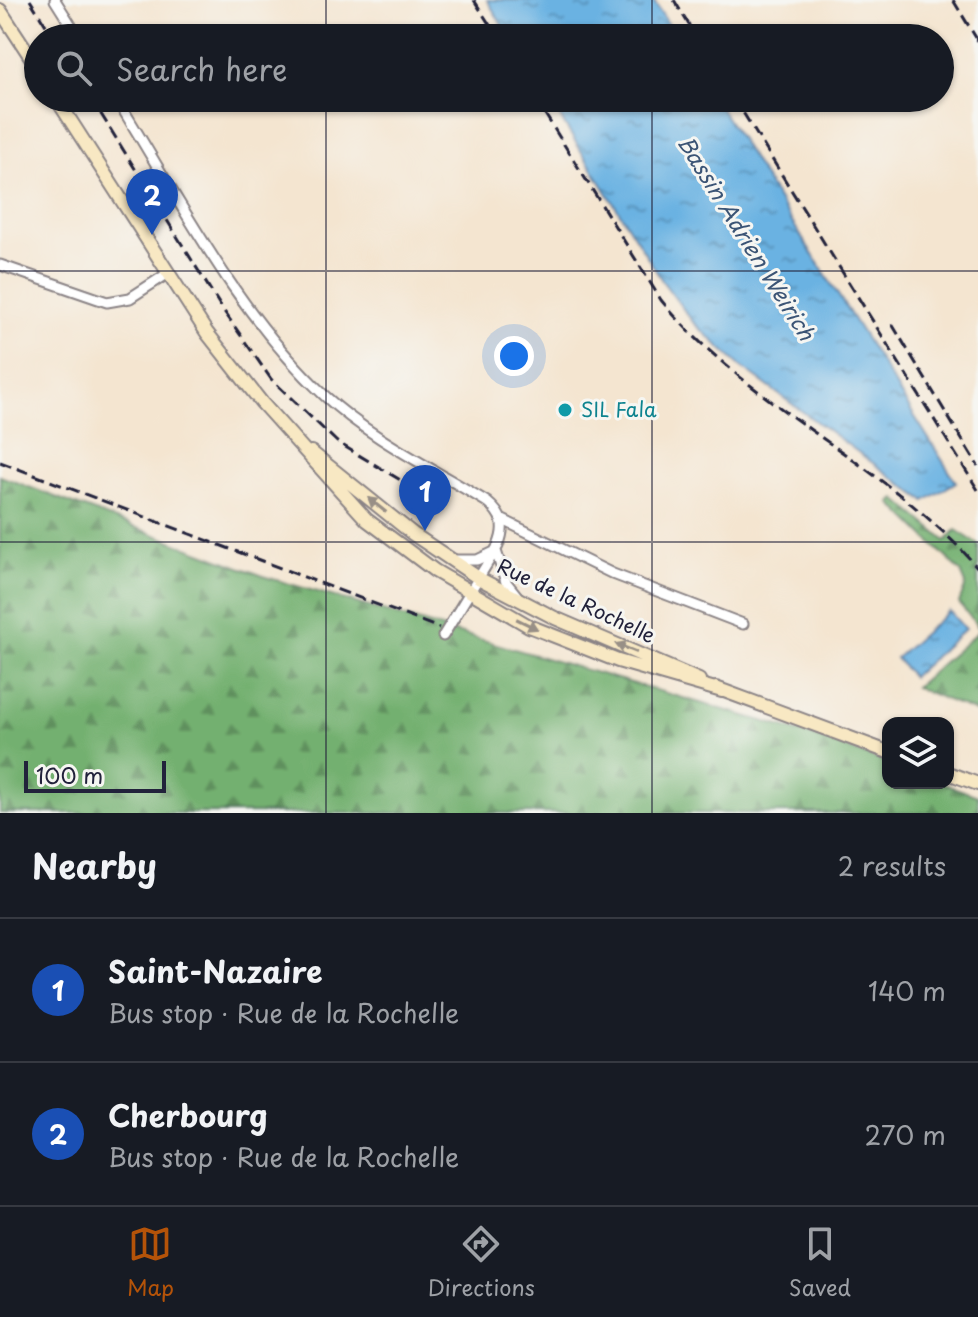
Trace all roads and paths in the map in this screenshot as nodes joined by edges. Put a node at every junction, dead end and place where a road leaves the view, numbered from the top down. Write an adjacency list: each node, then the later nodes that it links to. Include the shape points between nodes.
1 (55, 0): 3 (street)
2 (0, 10): 4 (main road)
3 (70, 24)
4 (24, 47)
5 (65, 112): 8 (main road, Rue de la Rochelle)
6 (125, 112): 10 (street, via 249,307 285,353 326,397 487,502)
7 (0, 265): 8 (street, via 107,302 130,298)
8 (167, 274): 9 (main road, Rue de la Rochelle, via 251,390)
9 (305, 448): 12 (main road, Rue de la Rochelle, one-way to 9); 14 (main road, Rue de la Rochelle, via 367,520)
10 (503, 520): 11 (street); 16 (street, via 613,574)
11 (496, 551): 12 (street, via 477,560); 13 (street); 15 (street, via 506,582)
12 (451, 560): 13 (main road, Rue de la Rochelle)
13 (480, 579): 14 (street); 15 (main road, Rue de la Rochelle)
14 (471, 594): 17 (street); 18 (main road, Rue de la Rochelle, one-way to 18, via 585,650)
15 (520, 600): 18 (main road, Rue de la Rochelle, one-way to 15)
16 (743, 624)
17 (443, 636)
18 (722, 691): 19 (main road, Rue de la Rochelle)
19 (882, 750)
20 (954, 775): 21 (main road)
21 (978, 784)

